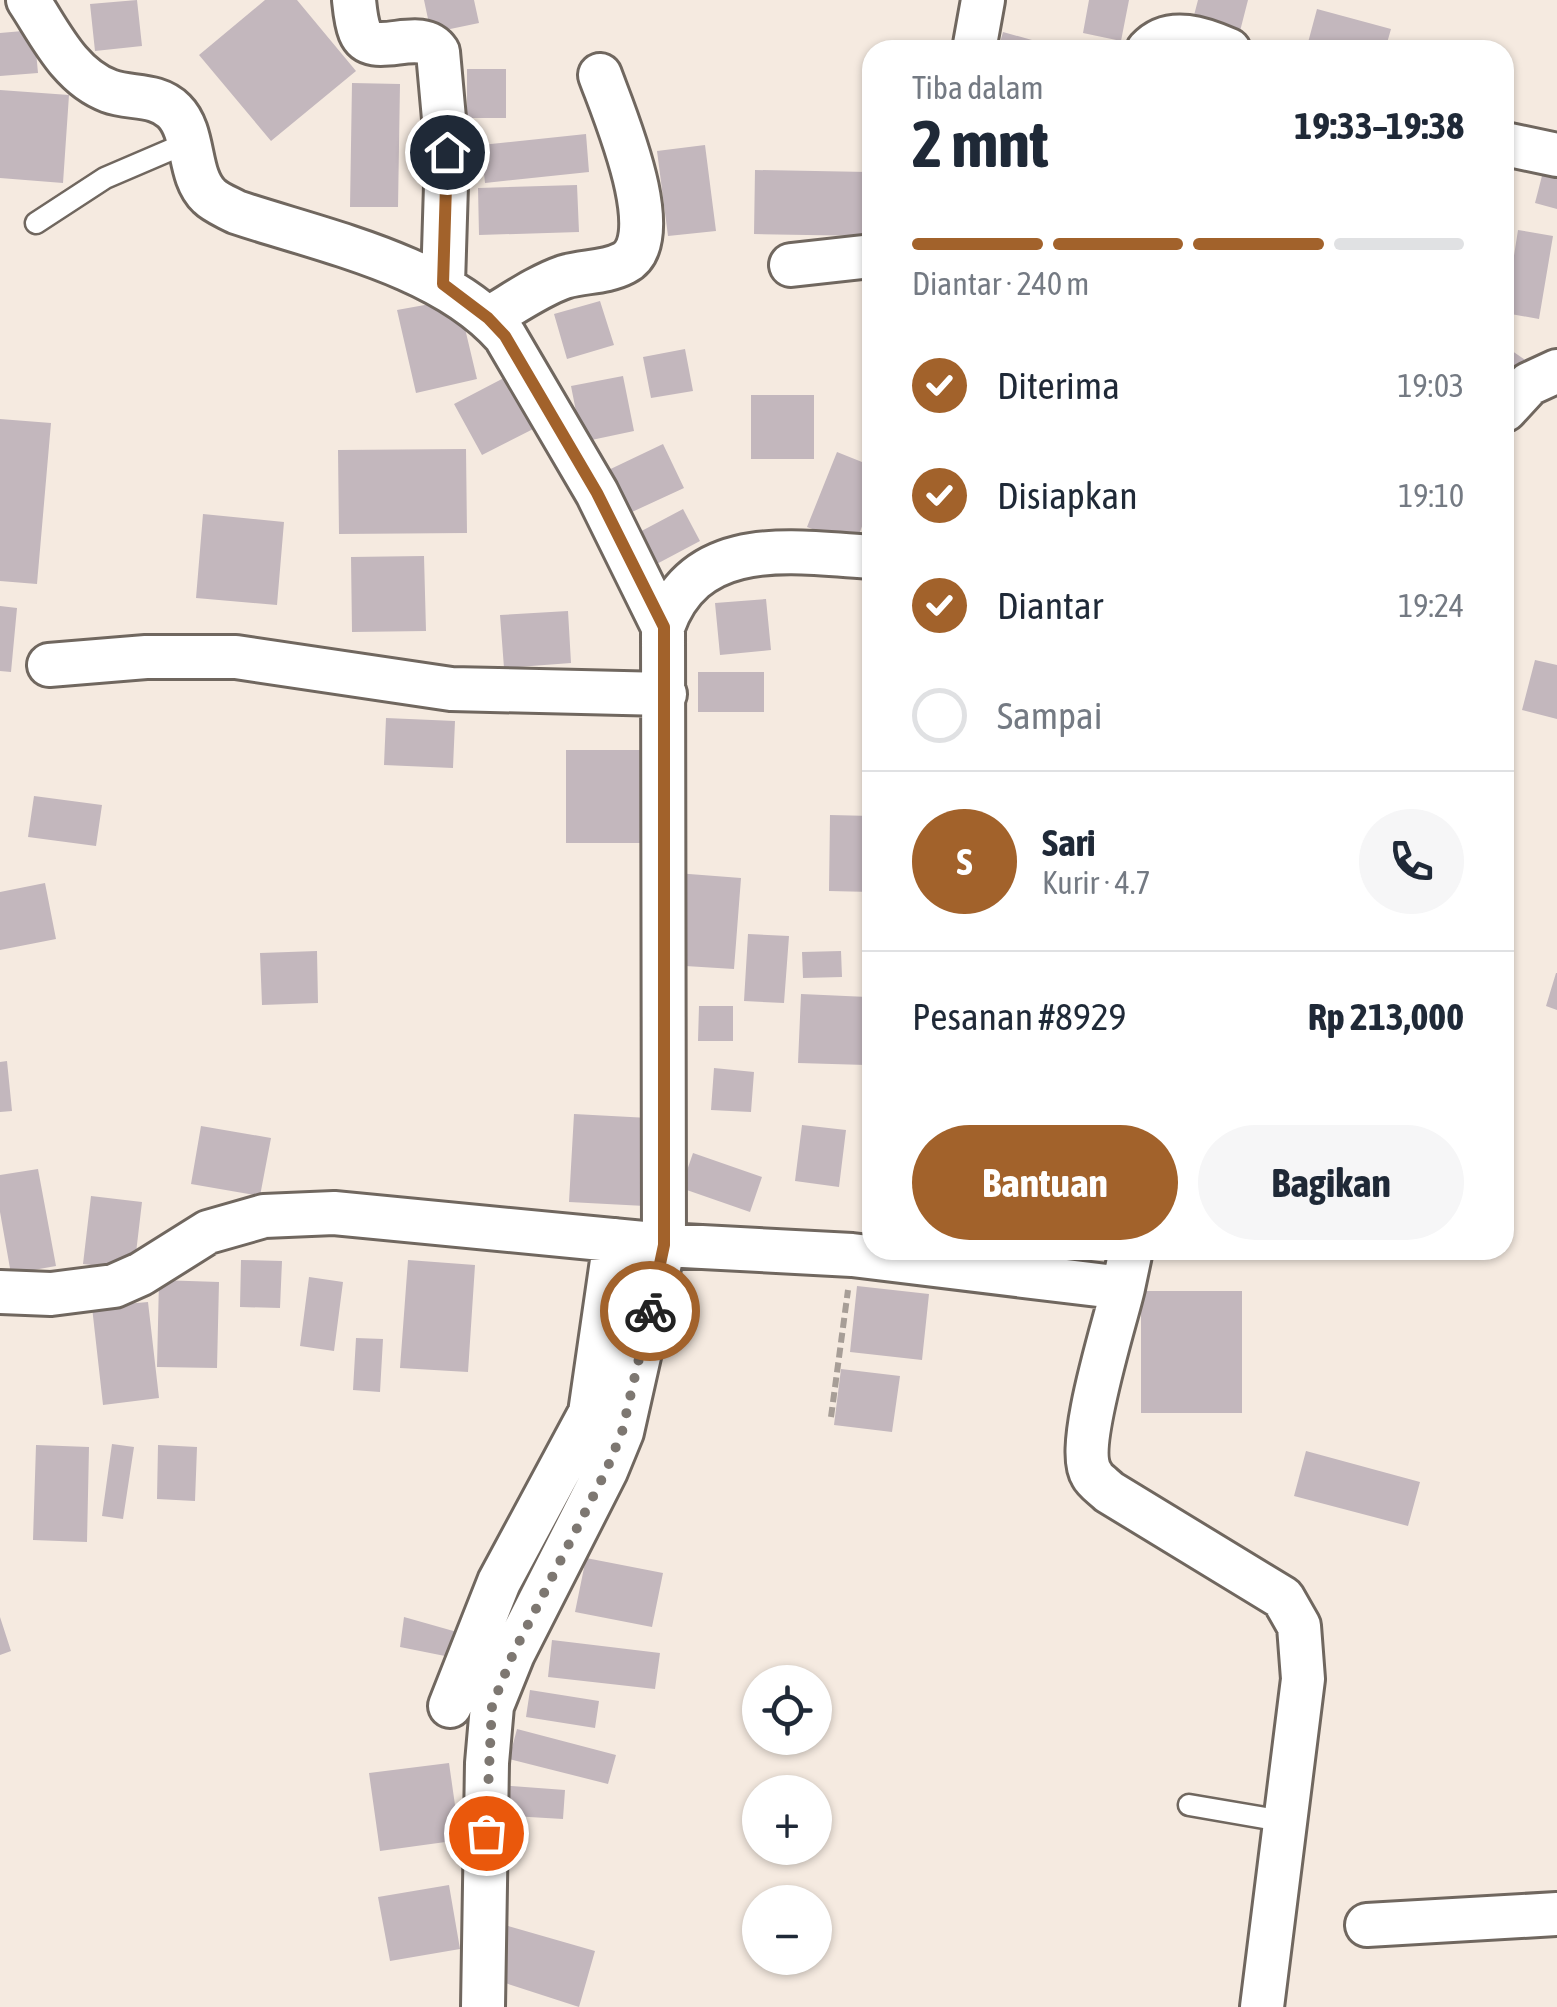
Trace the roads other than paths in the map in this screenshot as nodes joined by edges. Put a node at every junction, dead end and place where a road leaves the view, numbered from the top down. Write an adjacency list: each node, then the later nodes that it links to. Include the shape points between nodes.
1 (28, 0): 8 (street, via 82,75 109,91 165,104 184,124)
2 (354, 0): 14 (street, via 364,39 424,42 438,52 447,152)
3 (983, 0): 4 (street)
4 (976, 40)
5 (1160, 40): 6 (street)
6 (1208, 40)
7 (600, 75): 15 (street, via 634,167 641,234 635,256 564,277)
8 (189, 142): 11 (lane, via 105,178); 14 (street, via 211,198)
9 (1514, 146): 10 (street)
10 (1557, 155)
11 (36, 223)
12 (862, 257): 13 (street)
13 (791, 265)
14 (443, 284): 15 (street)
15 (488, 318): 19 (street, via 597,493)
16 (1557, 371): 17 (street)
17 (1514, 400)
18 (862, 557): 19 (street, via 790,552 712,565 692,578)
19 (664, 627): 21 (street)
20 (49, 665): 21 (street, via 236,657 451,689)
21 (665, 694): 23 (street)
22 (615, 1240): 23 (street); 27 (street, via 334,1213 264,1216 208,1232 114,1286); 28 (street, via 590,1413 500,1582)
23 (664, 1245): 24 (street); 33 (street, via 622,1432 492,1706)
24 (862, 1255)
25 (962, 1260): 26 (street)
26 (1127, 1269): 30 (street, via 1089,1424 1090,1474 1292,1610 1304,1680)
27 (0, 1292)
28 (450, 1706)
29 (1189, 1805): 30 (lane)
30 (1288, 1822): 34 (street)
31 (1557, 1914): 32 (street)
32 (1367, 1925)
33 (483, 2007)
34 (1262, 2007)

